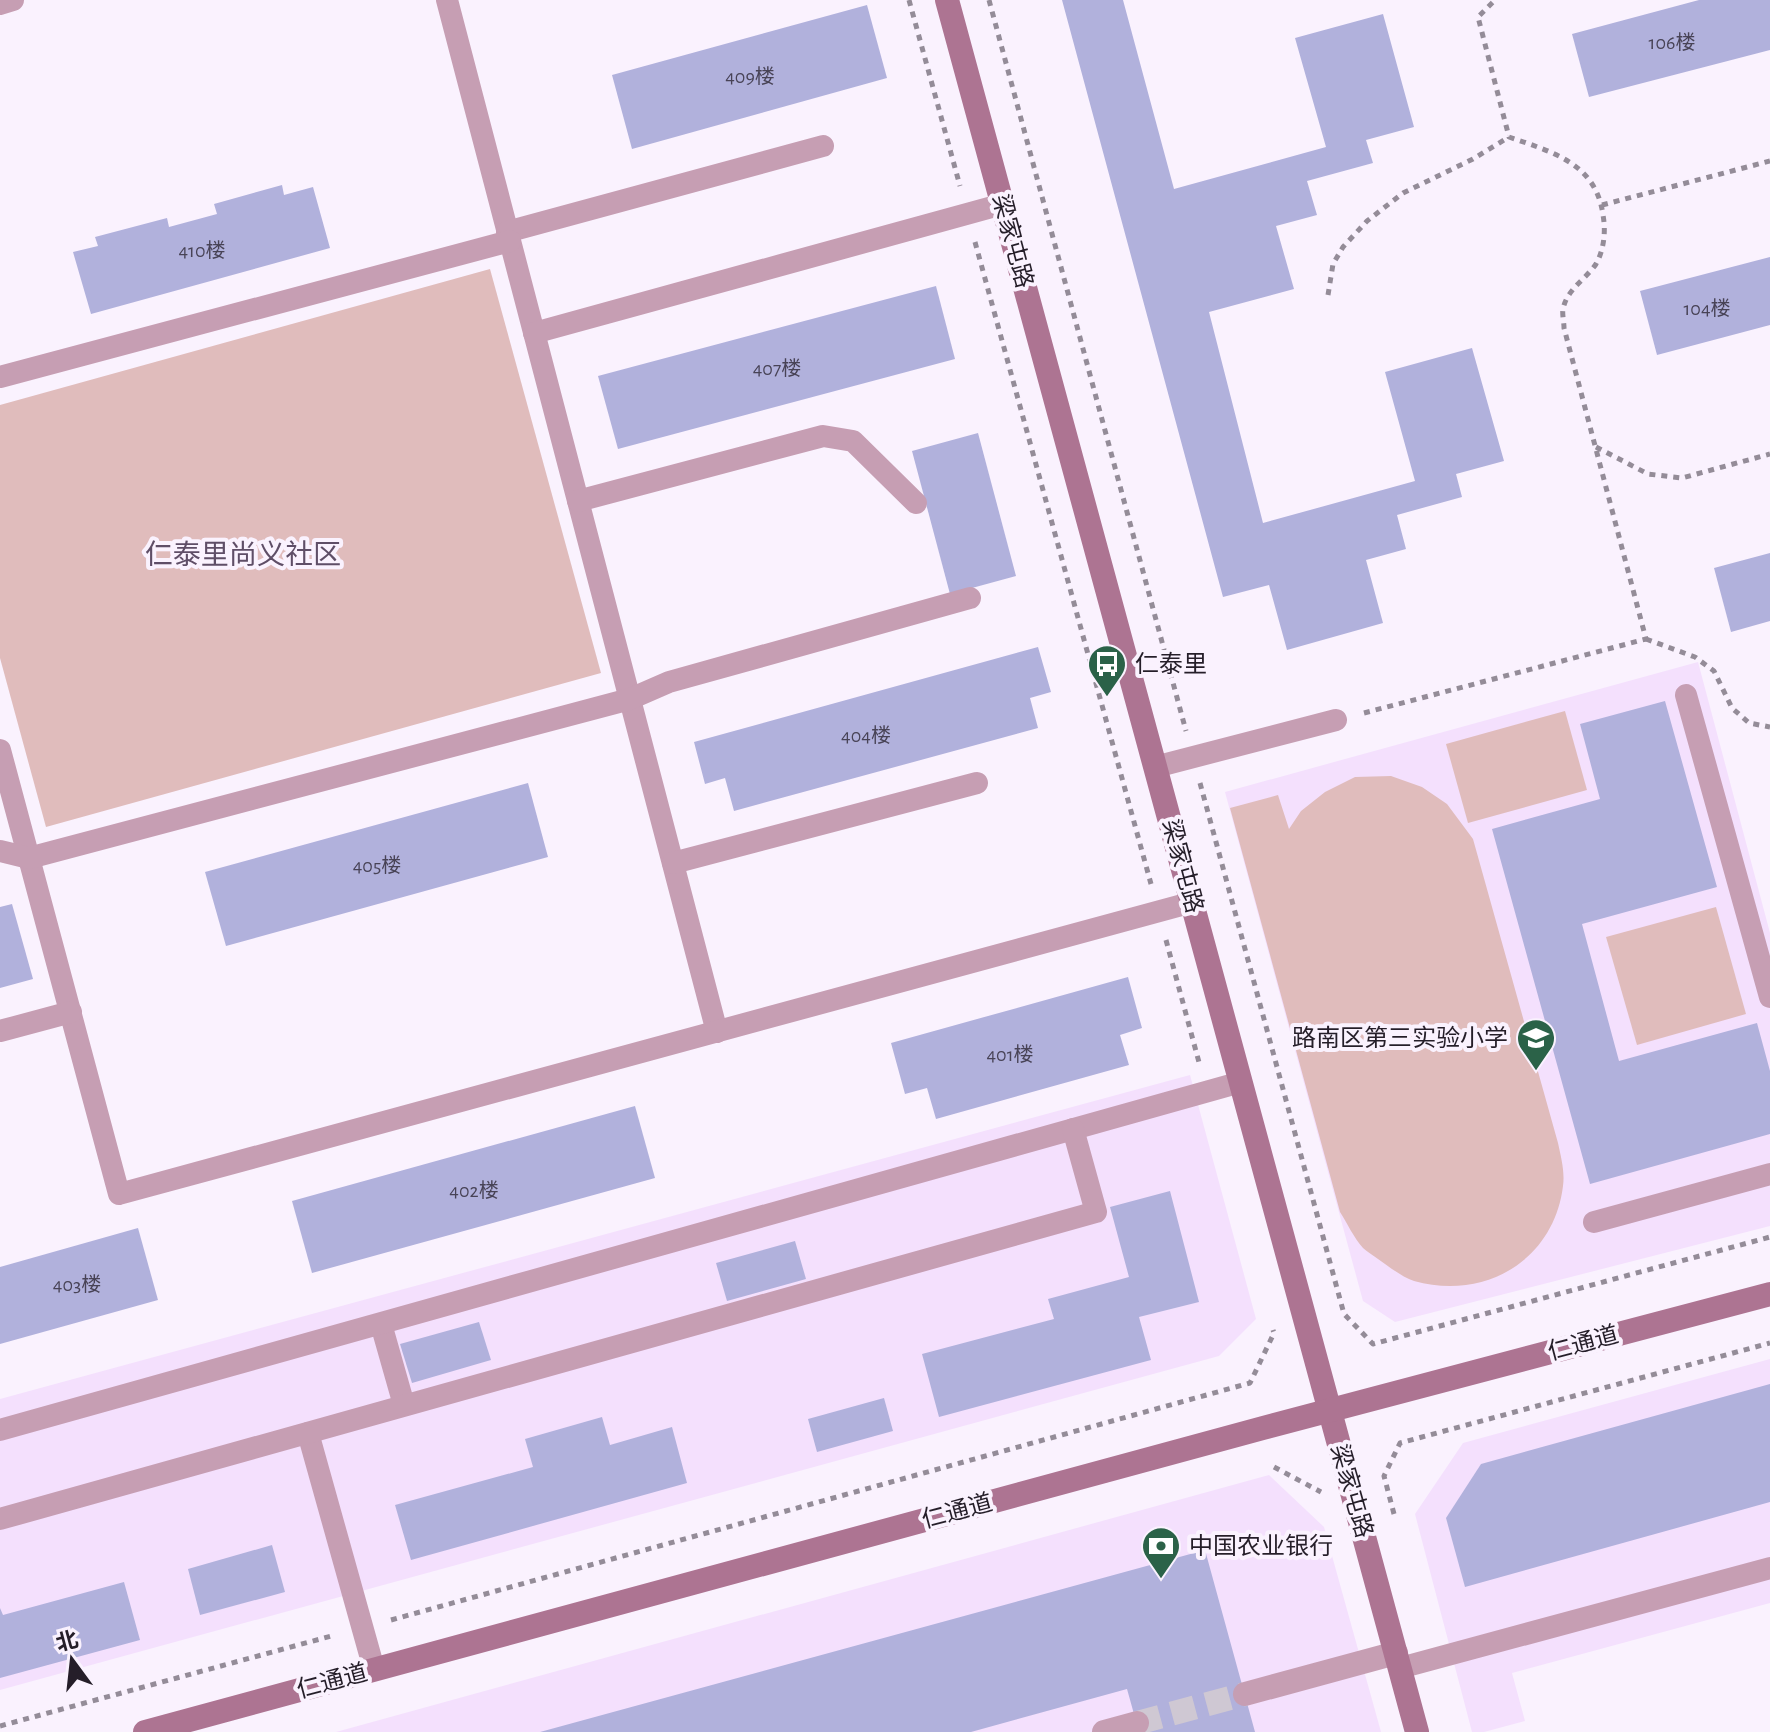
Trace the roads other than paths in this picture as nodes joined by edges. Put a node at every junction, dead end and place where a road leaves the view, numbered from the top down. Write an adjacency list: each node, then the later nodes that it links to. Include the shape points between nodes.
1 (13, 0): 4 (lane)
2 (447, 0): 7 (lane)
3 (947, 0): 6 (street, 梁家屯路)
4 (0, 4)
5 (823, 146): 7 (lane)
6 (1003, 204): 8 (lane); 17 (street, 梁家屯路)
7 (509, 236): 8 (lane); 9 (lane)
8 (534, 333): 10 (lane)
9 (0, 377)
10 (578, 501): 11 (lane, via 823,436 853,441); 14 (lane)
11 (916, 503)
12 (970, 598): 14 (lane, via 669,682)
13 (1686, 695): 23 (lane)
14 (630, 699): 20 (lane); 21 (lane)
15 (1336, 720): 17 (lane)
16 (0, 750): 20 (lane)
17 (1155, 767): 22 (street, 梁家屯路)
18 (977, 783): 21 (lane)
19 (0, 851): 20 (lane)
20 (29, 858): 24 (lane)
21 (673, 863): 26 (lane)
22 (1193, 902): 26 (lane); 27 (street, 梁家屯路)
23 (1770, 997)
24 (71, 1012): 25 (lane); 26 (lane, via 119,1194)
25 (0, 1031)
26 (717, 1032)
27 (1241, 1082): 28 (lane); 34 (street, 梁家屯路)
28 (1073, 1129): 32 (lane); 33 (lane, via 1096,1212)
29 (1770, 1174): 30 (lane)
30 (1594, 1222)
31 (1770, 1294): 34 (street, 仁通道)
32 (381, 1324): 33 (lane); 35 (lane)
33 (404, 1405): 36 (lane)
34 (1329, 1411): 39 (street, 梁家屯路); 40 (street, 仁通道)
35 (0, 1430)
36 (308, 1433): 37 (lane); 40 (lane)
37 (0, 1519)
38 (1770, 1568): 39 (lane)
39 (1398, 1660): 41 (street); 45 (street, 梁家屯路)
40 (374, 1669): 43 (street, 仁通道)
41 (1245, 1694)
42 (1137, 1723): 44 (street)
43 (145, 1732)
44 (1104, 1732)
45 (1417, 1732)

